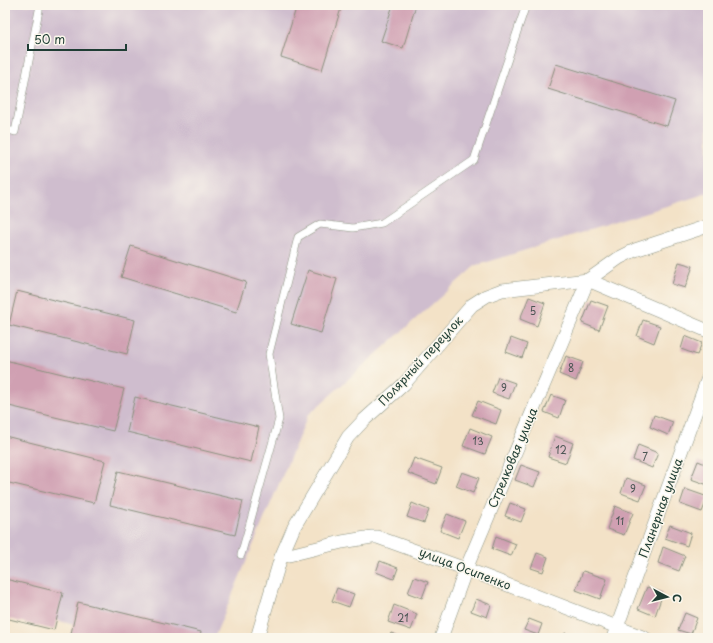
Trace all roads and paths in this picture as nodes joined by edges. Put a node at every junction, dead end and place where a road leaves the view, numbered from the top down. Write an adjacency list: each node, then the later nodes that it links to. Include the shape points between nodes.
1 (40, 5): 3 (lane, via 16,132)
2 (526, 5): 8 (lane, via 474,160 382,223 353,228 320,224 298,237 269,354 279,418)
3 (5, 129)
4 (708, 226): 5 (street, Полярный переулок, via 634,250)
5 (588, 280): 6 (street); 9 (street, Полярный переулок, via 502,290 472,305 404,384 348,437 294,527); 10 (street, Стрелковая улица)
6 (708, 331)
7 (708, 378): 11 (street, Планерная улица)
8 (241, 555)
9 (281, 557): 10 (street, улица Осипенко, via 342,542 377,537); 12 (street, Полярный переулок)
10 (466, 569): 11 (street, улица Осипенко); 13 (street, Стрелковая улица)
11 (615, 632): 14 (street, улица Осипенко)
12 (257, 638)
13 (441, 638)
14 (645, 638)

